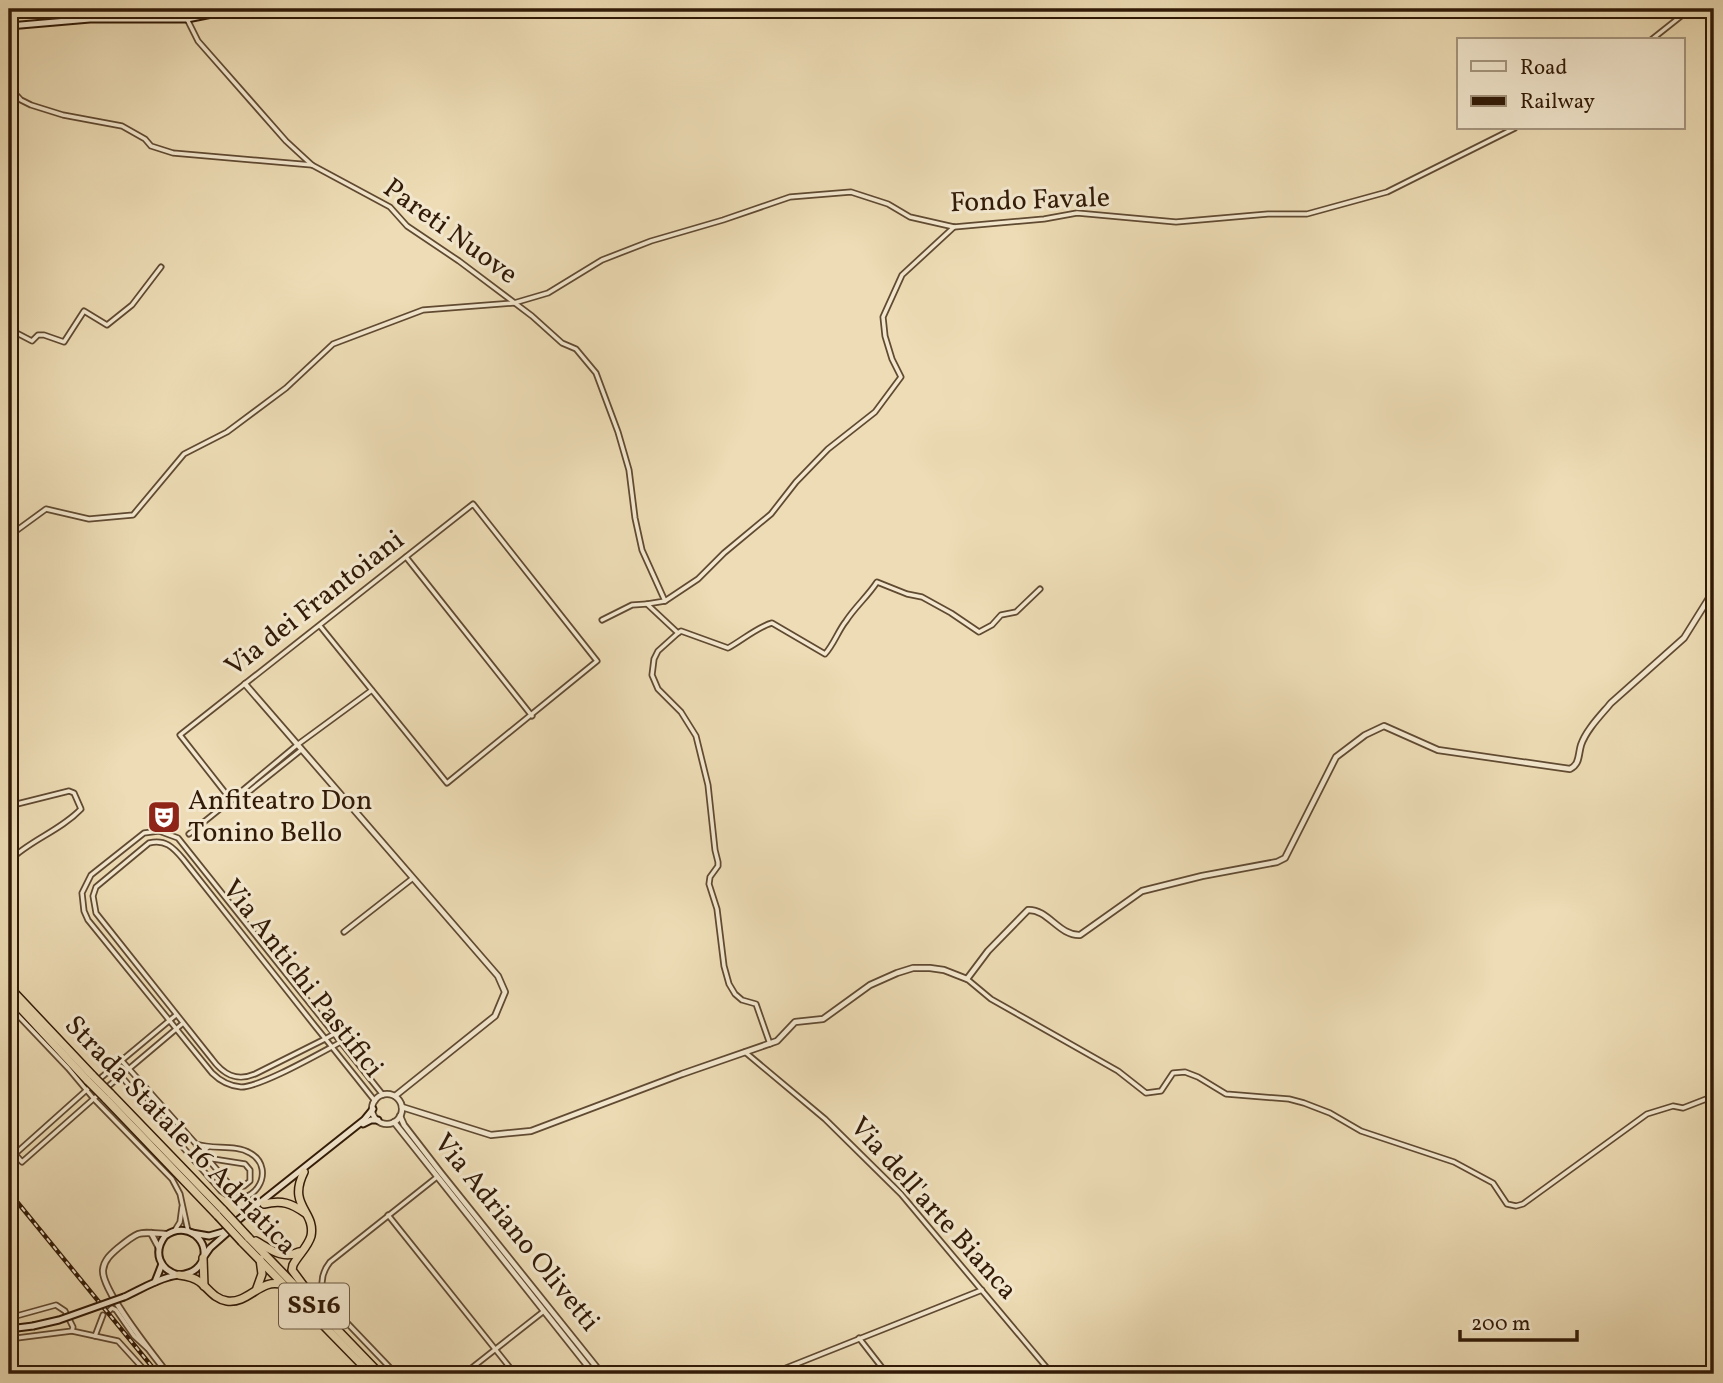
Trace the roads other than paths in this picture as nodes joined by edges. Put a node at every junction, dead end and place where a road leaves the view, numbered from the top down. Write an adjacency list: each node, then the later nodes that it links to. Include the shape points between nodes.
1 (99, 9): 5 (street)
2 (175, 9): 6 (street)
3 (237, 9): 7 (main road)
4 (1690, 9): 9 (street)
5 (102, 19): 6 (main road); 8 (main road)
6 (163, 19): 7 (main road)
7 (187, 19): 12 (street, via 198,41 285,141)
8 (9, 26)
9 (1654, 38)
10 (9, 87): 12 (street, Pareti Nuove, via 31,106 122,126 151,146 173,153)
11 (1511, 130): 13 (street, Fondo Favale, via 1387,192 1307,214 1176,222 1077,213)
12 (312, 165): 15 (street, Pareti Nuove, via 390,207 407,226)
13 (954, 227): 15 (street, Fondo Favale, via 910,217 862,194 801,195 651,241 602,260 548,293); 21 (street, via 902,275 891,298 883,317 885,336 901,377 875,412 828,449 771,514 698,579)
14 (161, 267): 16 (street, via 132,305 107,324 84,311 64,342 44,335 32,341)
15 (514, 303): 17 (street, Pareti Nuove, via 423,310 333,344 286,388 227,432 184,454 133,515 89,519 46,509); 21 (street, via 562,343 576,349 596,373 629,470 642,550)
16 (9, 329)
17 (9, 536)
18 (406, 557): 24 (street, Via dei Frantoiani); 28 (street); 28 (street, Via dei Frantoiani, via 472,504 597,662)
19 (1040, 589): 25 (street, via 1016,612 1001,615 979,632 922,597 877,582 825,654 772,623 728,648)
20 (1714, 590): 36 (street, via 1684,638 1602,714 1582,743 1575,767 1438,750 1384,726 1336,757 1281,861 1142,891 1080,935 1067,933 1036,911 1028,911)
21 (665, 601): 22 (street)
22 (647, 604): 23 (street, via 632,605); 25 (street)
23 (602, 621)
24 (320, 626): 26 (street, Via dei Frantoiani); 27 (street)
25 (678, 633): 47 (street, via 657,651 652,675 696,736 718,862 709,884 724,966 735,994 757,1007)
26 (245, 684): 29 (street); 30 (street, Via dei Frantoiani, via 180,735)
27 (372, 690): 28 (street, via 447,783); 29 (street)
28 (532, 716)
29 (299, 747): 30 (street, via 241,797); 34 (street)
30 (231, 800): 32 (street)
31 (9, 806): 33 (street, via 69,791 81,809)
32 (189, 834)
33 (9, 861)
34 (413, 878): 35 (street); 59 (street, via 498,976 505,992 495,1016)
35 (344, 932)
36 (967, 979): 47 (street, via 944,970 904,970 878,980 823,1019 795,1022); 60 (street, via 991,999 1118,1071 1146,1093 1161,1091 1173,1073 1185,1072 1226,1094 1304,1103 1361,1131 1454,1162 1493,1183 1507,1204 1516,1206 1647,1114 1683,1108)
37 (9, 988): 56 (highway, Strada Statale 16 Adriatica / SS16)
38 (9, 996): 56 (highway, Strada Statale 16 Adriatica / SS16)
39 (9, 1006): 57 (street)
40 (176, 1015): 41 (street); 42 (street); 45 (street, Via Antichi Pastifici, via 96,913 93,896 99,883 149,843 173,848)
41 (169, 1020): 43 (street); 44 (street, Via Antichi Pastifici, via 88,920 82,901 87,879 142,834 152,831 165,832 185,844); 52 (street)
42 (182, 1023): 43 (street); 49 (street)
43 (176, 1029): 51 (street); 54 (street)
44 (334, 1034): 45 (street); 46 (street, Via Antichi Pastifici)
45 (325, 1039): 48 (street, Via Antichi Pastifici); 49 (street, via 247,1077 228,1075)
46 (341, 1042): 48 (street); 58 (street, Via Antichi Pastifici)
47 (770, 1044): 50 (street)
48 (332, 1047): 51 (street, via 242,1087 220,1080); 62 (street, Via Antichi Pastifici)
49 (205, 1050): 51 (street)
50 (745, 1051): 63 (street, via 531,1131 491,1135); 94 (street, Via dell'arte Bianca, via 825,1119 901,1194)
51 (198, 1056)
52 (122, 1061): 53 (street); 54 (street)
53 (114, 1068): 55 (street); 57 (street)
54 (129, 1069): 55 (street); 69 (street)
55 (121, 1076): 61 (street); 73 (street)
56 (91, 1079): 85 (highway, Strada Statale 16 Adriatica / SS16, bridge)
57 (86, 1091): 61 (street); 61 (street, via 15,1154 22,1162)
58 (383, 1095): 59 (street); 62 (street)
59 (396, 1096): 63 (street)
60 (1714, 1096)
61 (94, 1099): 77 (street, via 172,1179)
62 (375, 1101): 64 (street)
63 (402, 1107): 65 (street)
64 (373, 1108): 66 (street); 67 (main road)
65 (400, 1116): 68 (street); 75 (street, Via Adriano Olivetti)
66 (378, 1120): 67 (main road); 68 (street)
67 (365, 1121): 74 (main road); 83 (main road)
68 (394, 1122): 75 (street, Via Adriano Olivetti)
69 (193, 1142): 70 (street); 71 (street)
70 (208, 1147): 71 (street); 73 (street, via 243,1150 256,1158 262,1170 258,1188 247,1197 226,1195)
71 (202, 1152): 72 (street); 73 (street)
72 (208, 1158): 72 (street, via 232,1186 240,1188 250,1181 245,1164)
73 (194, 1160)
74 (304, 1172): 76 (main road); 78 (highway, via 299,1199)
75 (439, 1175): 79 (street); 98 (street, Via Adriano Olivetti); 118 (street, Via Adriano Olivetti)
76 (264, 1204): 78 (highway, via 282,1201); 83 (main road)
77 (183, 1205): 80 (street); 81 (street)
78 (306, 1214): 87 (highway, via 311,1236)
79 (388, 1215): 107 (street); 114 (street, via 330,1262 321,1287 329,1304)
80 (175, 1230): 81 (main road); 84 (main road)
81 (190, 1232): 83 (main road); 88 (main road, via 201,1242)
82 (150, 1233): 84 (street); 86 (street); 108 (street, via 132,1237 110,1255 103,1270 105,1283)
83 (224, 1233): 88 (main road)
84 (167, 1234): 86 (main road)
85 (246, 1239): 87 (highway, via 282,1255); 89 (highway, Strada Statale 16 Adriatica / SS16); 101 (highway, Strada Statale 16 Adriatica / SS16)
86 (159, 1248): 90 (main road)
87 (303, 1250): 101 (highway, via 292,1270)
88 (203, 1258): 91 (main road, via 194,1271); 93 (highway)
89 (260, 1259): 95 (highway, via 260,1283); 96 (highway, Strada Statale 16 Adriatica / SS16)
90 (162, 1264): 91 (main road); 92 (main road)
91 (179, 1275): 92 (main road); 93 (highway)
92 (155, 1282): 102 (main road, bridge, via 90,1310)
93 (205, 1286): 95 (highway, via 228,1301)
94 (982, 1290): 105 (street); 120 (street, Via dell'arte Bianca)
95 (252, 1294): 96 (highway, via 277,1283)
96 (295, 1294): 112 (highway, Strada Statale 16 Adriatica / SS16)
97 (109, 1311): 108 (street, via 116,1310)
98 (544, 1311): 107 (street); 117 (street, Via Adriano Olivetti)
99 (103, 1315): 104 (street)
100 (9, 1318): 103 (street, via 56,1305 65,1311)
101 (327, 1318): 113 (highway, Strada Statale 16 Adriatica / SS16)
102 (9, 1329)
103 (72, 1331): 104 (street); 106 (street)
104 (95, 1336): 110 (street, via 118,1341)
105 (859, 1338): 109 (street); 119 (street)
106 (9, 1339)
107 (495, 1349): 115 (street); 116 (street)
108 (151, 1351): 111 (street)
109 (774, 1373)
110 (148, 1374)
111 (168, 1374)
112 (371, 1374)
113 (380, 1374)
114 (396, 1374)
115 (464, 1374)
116 (515, 1374)
117 (594, 1374)
118 (602, 1374)
119 (887, 1374)
120 (1052, 1374)

